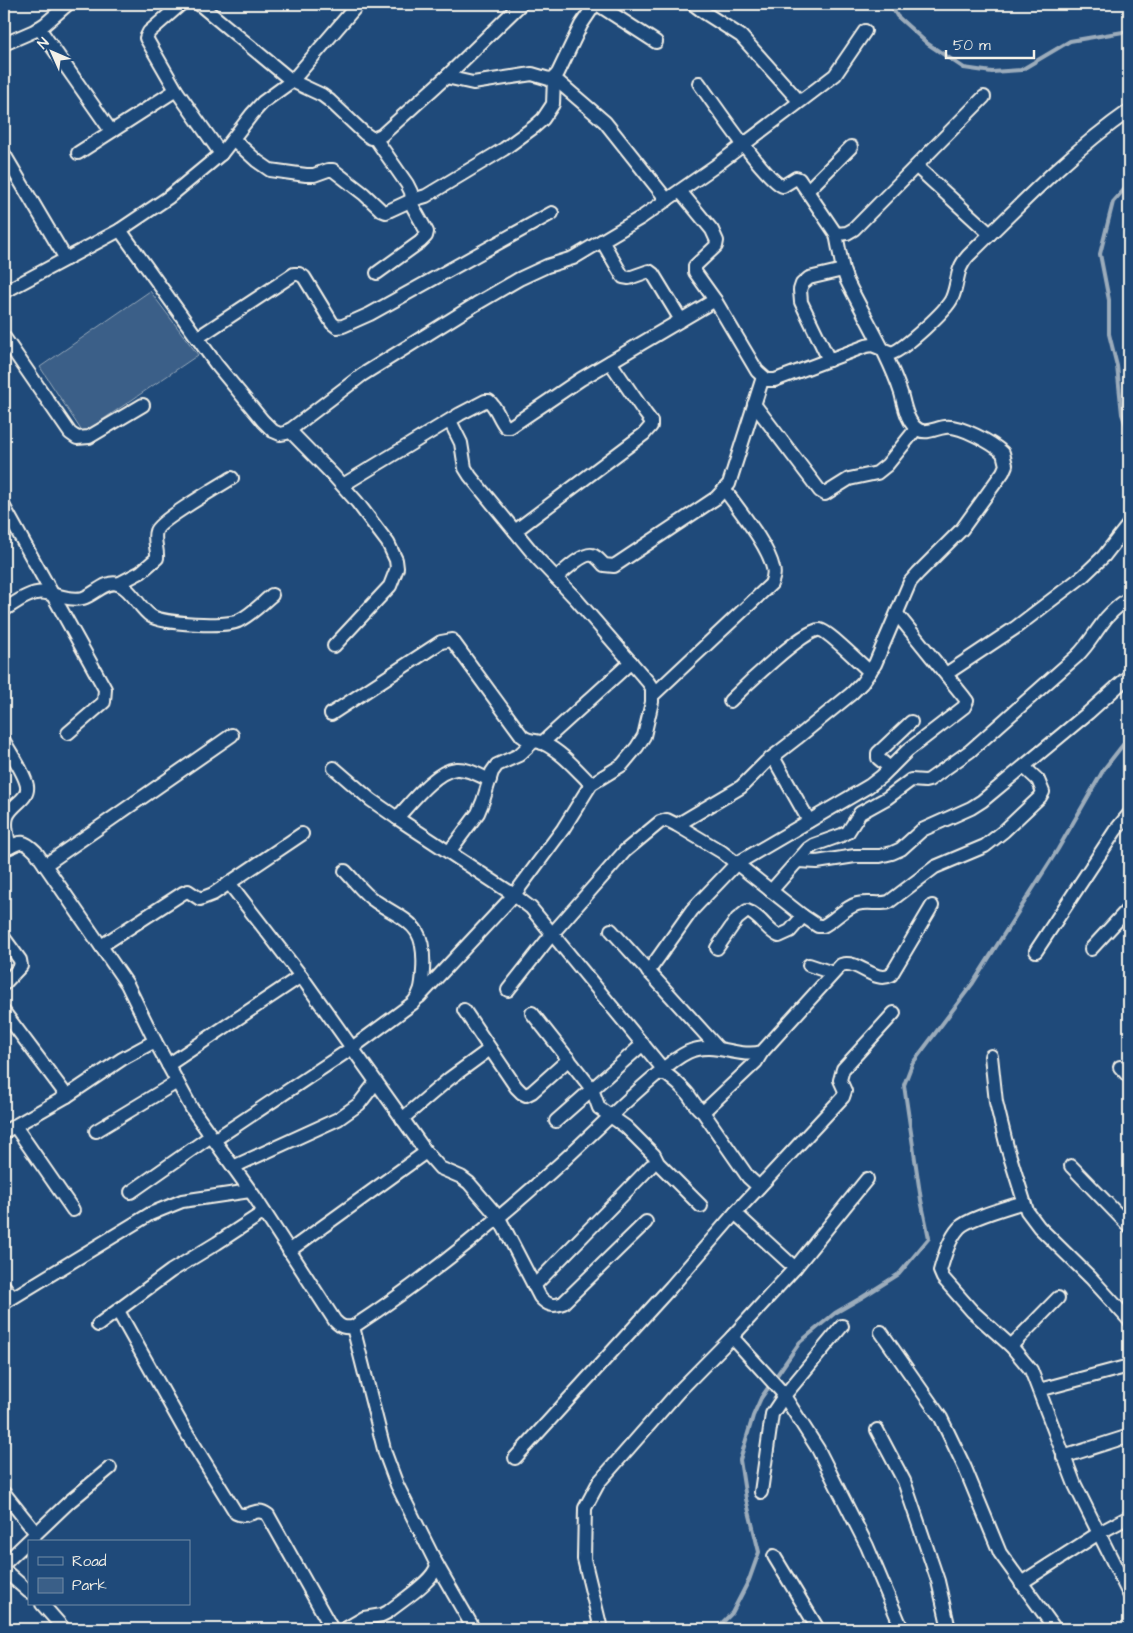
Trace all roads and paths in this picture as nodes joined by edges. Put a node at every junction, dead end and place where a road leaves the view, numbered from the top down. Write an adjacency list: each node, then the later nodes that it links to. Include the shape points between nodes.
1 (68, 4): 8 (street)
2 (181, 4): 16 (street, via 146,38)
3 (198, 4): 14 (street)
4 (358, 4): 14 (street)
5 (520, 4): 12 (street)
6 (596, 4): 10 (street); 13 (street, via 581,25)
7 (693, 4): 18 (street, via 741,36)
8 (39, 28): 11 (street); 20 (street)
9 (865, 31): 18 (street, via 835,75)
10 (656, 42)
11 (4, 44)
12 (446, 77): 13 (street, via 473,83 532,74); 21 (street)
13 (554, 78): 31 (street, via 553,104 539,123 504,149 426,196); 32 (street, via 605,122)
14 (292, 81): 21 (street, via 322,95 364,133); 22 (street, via 263,102)
15 (699, 83): 23 (street)
16 (176, 90): 20 (street); 27 (street)
17 (984, 98): 28 (street)
18 (799, 101): 23 (street)
19 (1129, 111): 36 (street, via 1076,152)
20 (111, 132): 25 (street)
21 (375, 138): 31 (street, via 407,184)
22 (232, 140): 27 (street); 31 (street, via 270,170 306,175 333,170 386,212)
23 (744, 144): 29 (street, via 779,185 798,178); 30 (street)
24 (851, 147): 29 (street)
25 (78, 153)
26 (4, 154): 38 (street)
27 (221, 154): 34 (street)
28 (917, 167): 35 (street, via 854,229); 36 (street)
29 (808, 190): 35 (street)
30 (680, 191): 32 (street); 42 (street, via 716,236 716,246 695,266 695,272)
31 (412, 200): 40 (street, via 426,236)
32 (667, 200): 37 (street)
33 (552, 213): 45 (street, via 343,326 337,327 332,323 304,277 294,274)
34 (120, 230): 38 (street); 45 (street)
35 (836, 234): 39 (street)
36 (990, 234): 46 (street, via 963,261 953,297 942,312 897,351 892,353)
37 (602, 241): 43 (street, via 623,277 649,271 653,274); 54 (street, via 567,261 519,279 476,304 362,375)
38 (66, 259): 41 (street)
39 (843, 270): 46 (street); 47 (street, via 809,278 800,290 801,302)
40 (377, 273)
41 (4, 292)
42 (716, 300): 43 (street); 49 (street)
43 (681, 320): 48 (street)
44 (4, 337): 51 (street, via 70,433 77,438 89,437)
45 (197, 338): 54 (street, via 263,422 280,434)
46 (882, 349): 47 (street, via 872,345); 53 (street)
47 (829, 360): 49 (street, via 775,380)
48 (610, 362): 52 (street, via 510,428 502,422 489,401); 60 (street, via 650,421 649,430)
49 (762, 377): 50 (street)
50 (754, 404): 53 (street, via 825,494 849,479 877,473); 57 (street, via 730,484)
51 (143, 405)
52 (450, 421): 56 (street); 60 (street, via 461,443 465,468)
53 (916, 429): 67 (street, via 954,427 1000,450 1006,458 1006,465 968,522 910,582)
54 (289, 430): 56 (street)
55 (232, 478): 62 (street, via 156,529 157,558)
56 (342, 485): 68 (street, via 388,543 397,568 390,586)
57 (725, 490): 61 (street, via 614,566 604,565 594,555 589,555); 73 (street, via 757,536 774,576 770,584)
58 (4, 508): 63 (street)
59 (1129, 524): 71 (street, via 1083,576)
60 (515, 531): 61 (street)
61 (556, 578): 69 (street)
62 (118, 584): 63 (street, via 109,585 85,598); 64 (street, via 152,617 191,624 237,622)
63 (51, 594): 66 (street, via 30,595); 77 (street, via 105,689 104,702)
64 (272, 595)
65 (1129, 598): 94 (street, via 1102,622 1077,656 970,751 929,780 908,782 860,813 848,832 814,844)
66 (4, 610)
67 (897, 614): 70 (street); 71 (street)
68 (334, 646)
69 (631, 662): 73 (street, via 652,688); 80 (street)
70 (870, 672): 74 (street, via 818,629 806,634); 81 (street, via 851,694)
71 (946, 674): 84 (street, via 967,701 964,707)
72 (1129, 676): 82 (street)
73 (652, 696): 86 (street, via 644,736 637,747 622,765)
74 (730, 701)
75 (331, 714): 80 (street, via 441,642 452,640 522,736)
76 (911, 722): 84 (street, via 878,753 878,758)
77 (68, 733)
78 (232, 735): 96 (street)
79 (4, 741): 92 (street, via 27,788 26,795 7,815)
80 (538, 742): 85 (street, via 497,765); 86 (street, via 560,754)
81 (773, 756): 89 (street); 90 (street, via 741,787)
82 (1024, 766): 94 (street, via 982,801 922,830 892,853 817,862); 103 (street, via 1038,780 1044,792 985,846 935,867 889,902 857,904 823,926)
83 (334, 768): 88 (street)
84 (890, 768): 89 (street, via 869,786)
85 (490, 780): 88 (street, via 468,771 449,771 432,782); 93 (street, via 478,813)
86 (591, 784): 100 (street, via 564,828)
87 (1129, 814): 110 (street)
88 (397, 818): 93 (street)
89 (809, 821): 95 (street)
90 (677, 825): 95 (street); 105 (street, via 667,820 648,830)
91 (302, 834): 98 (street)
92 (7, 849): 96 (street, via 28,843)
93 (449, 852): 100 (street)
94 (798, 861): 99 (street)
95 (736, 864): 99 (street); 112 (street, via 692,910)
96 (45, 866): 107 (street)
97 (345, 871): 117 (street, via 369,896 416,929 424,955)
98 (229, 883): 107 (street, via 206,898 200,899 188,891 183,893); 114 (street)
99 (771, 891): 103 (street)
100 (514, 895): 105 (street); 117 (street)
101 (932, 906): 113 (street, via 891,975 879,977 847,963)
102 (1129, 908): 109 (street)
103 (803, 916): 108 (street, via 790,931 779,936 747,912 737,918)
104 (611, 930): 112 (street)
105 (552, 934): 116 (street); 123 (street)
106 (4, 938): 115 (street, via 21,966)
107 (100, 946): 122 (street, via 127,984)
108 (717, 948)
109 (1091, 949)
110 (1036, 951)
111 (810, 965): 113 (street)
112 (648, 972): 125 (street)
113 (833, 972): 127 (street)
114 (302, 976): 124 (street); 130 (street)
115 (4, 984)
116 (508, 990)
117 (419, 997): 124 (street)
118 (464, 1010): 126 (street)
119 (4, 1012): 137 (street)
120 (532, 1013): 129 (street)
121 (894, 1013): 150 (street, via 843,1069 840,1080 845,1091 843,1097)
122 (154, 1041): 130 (street); 137 (street)
123 (643, 1044): 132 (street); 136 (street)
124 (352, 1048): 135 (street); 144 (street)
125 (717, 1048): 127 (street, via 744,1054); 132 (street, via 690,1051)
126 (490, 1049): 129 (street, via 516,1087 526,1095); 140 (street)
127 (762, 1052): 138 (street, via 756,1062)
128 (991, 1056): 153 (street, via 996,1102)
129 (569, 1060): 136 (street)
130 (168, 1065): 134 (street)
131 (1120, 1066): 133 (street)
132 (663, 1069): 138 (street, via 661,1074 676,1082 696,1108); 139 (street)
133 (1129, 1077)
134 (177, 1082): 143 (street); 144 (street)
135 (376, 1082): 140 (street); 148 (street, via 359,1104 338,1119)
136 (592, 1089): 139 (street, via 599,1108); 141 (street)
137 (67, 1096): 142 (street)
138 (703, 1112): 150 (street, via 748,1177)
139 (611, 1116): 154 (street, via 654,1155); 158 (street)
140 (402, 1119): 145 (street)
141 (556, 1121)
142 (9, 1129): 155 (street)
143 (96, 1131)
144 (213, 1138): 148 (street); 152 (street)
145 (426, 1152): 158 (street, via 440,1168 469,1183); 161 (street)
146 (651, 1166): 164 (street)
147 (1071, 1166): 160 (street)
148 (233, 1167): 151 (street)
149 (867, 1179): 162 (street)
150 (759, 1187): 157 (street)
151 (250, 1190): 156 (street); 166 (street, via 182,1201 150,1214)
152 (131, 1192)
153 (1024, 1202): 168 (street, via 1039,1227); 174 (street, via 960,1226 940,1271 972,1311)
154 (701, 1206)
155 (73, 1210)
156 (264, 1212): 161 (street); 167 (street, via 171,1271)
157 (735, 1213): 162 (street); 181 (street)
158 (499, 1218): 164 (street); 171 (street)
159 (646, 1222): 164 (street, via 563,1304 545,1303)
160 (1129, 1226)
161 (289, 1250): 171 (street, via 335,1321 340,1326)
162 (795, 1268): 173 (street)
163 (4, 1286): 166 (street)
164 (534, 1286)
165 (1058, 1298): 174 (street)
166 (8, 1300)
167 (118, 1310): 169 (street); 199 (street, via 183,1427 236,1513 248,1515 263,1510 268,1515)
168 (1129, 1320)
169 (98, 1325)
170 (842, 1326): 177 (street)
171 (353, 1327): 192 (street, via 385,1453 397,1485)
172 (881, 1332): 194 (street, via 941,1418 1000,1554)
173 (732, 1336): 177 (street); 202 (street, via 599,1482 585,1508 584,1559)
174 (1011, 1346): 176 (street, via 1031,1370)
175 (1129, 1366): 176 (street)
176 (1039, 1390): 180 (street)
177 (782, 1394): 183 (street, via 772,1414); 204 (street, via 818,1449 867,1546)
178 (877, 1430): 205 (street, via 904,1481 938,1581)
179 (1129, 1436): 180 (street)
180 (1063, 1456): 187 (street)
181 (515, 1458)
182 (110, 1468): 186 (street)
183 (761, 1492)
184 (4, 1494): 186 (street)
185 (1129, 1517): 187 (street)
186 (36, 1533): 188 (street)
187 (1099, 1533): 194 (street); 196 (street)
188 (29, 1540)
189 (28, 1541): 191 (street)
190 (774, 1556): 203 (street)
191 (4, 1564)
192 (437, 1565): 200 (street, via 436,1572 428,1580 388,1612 364,1618); 201 (street, via 471,1624)
193 (4, 1570): 195 (street)
194 (1021, 1583): 206 (street)
195 (28, 1591)
196 (1129, 1594)
197 (44, 1606): 198 (street)
198 (64, 1629)
199 (332, 1629)
200 (345, 1629)
201 (470, 1629)
202 (600, 1629)
203 (818, 1629)
204 (902, 1629)
205 (949, 1629)
206 (1055, 1629)

